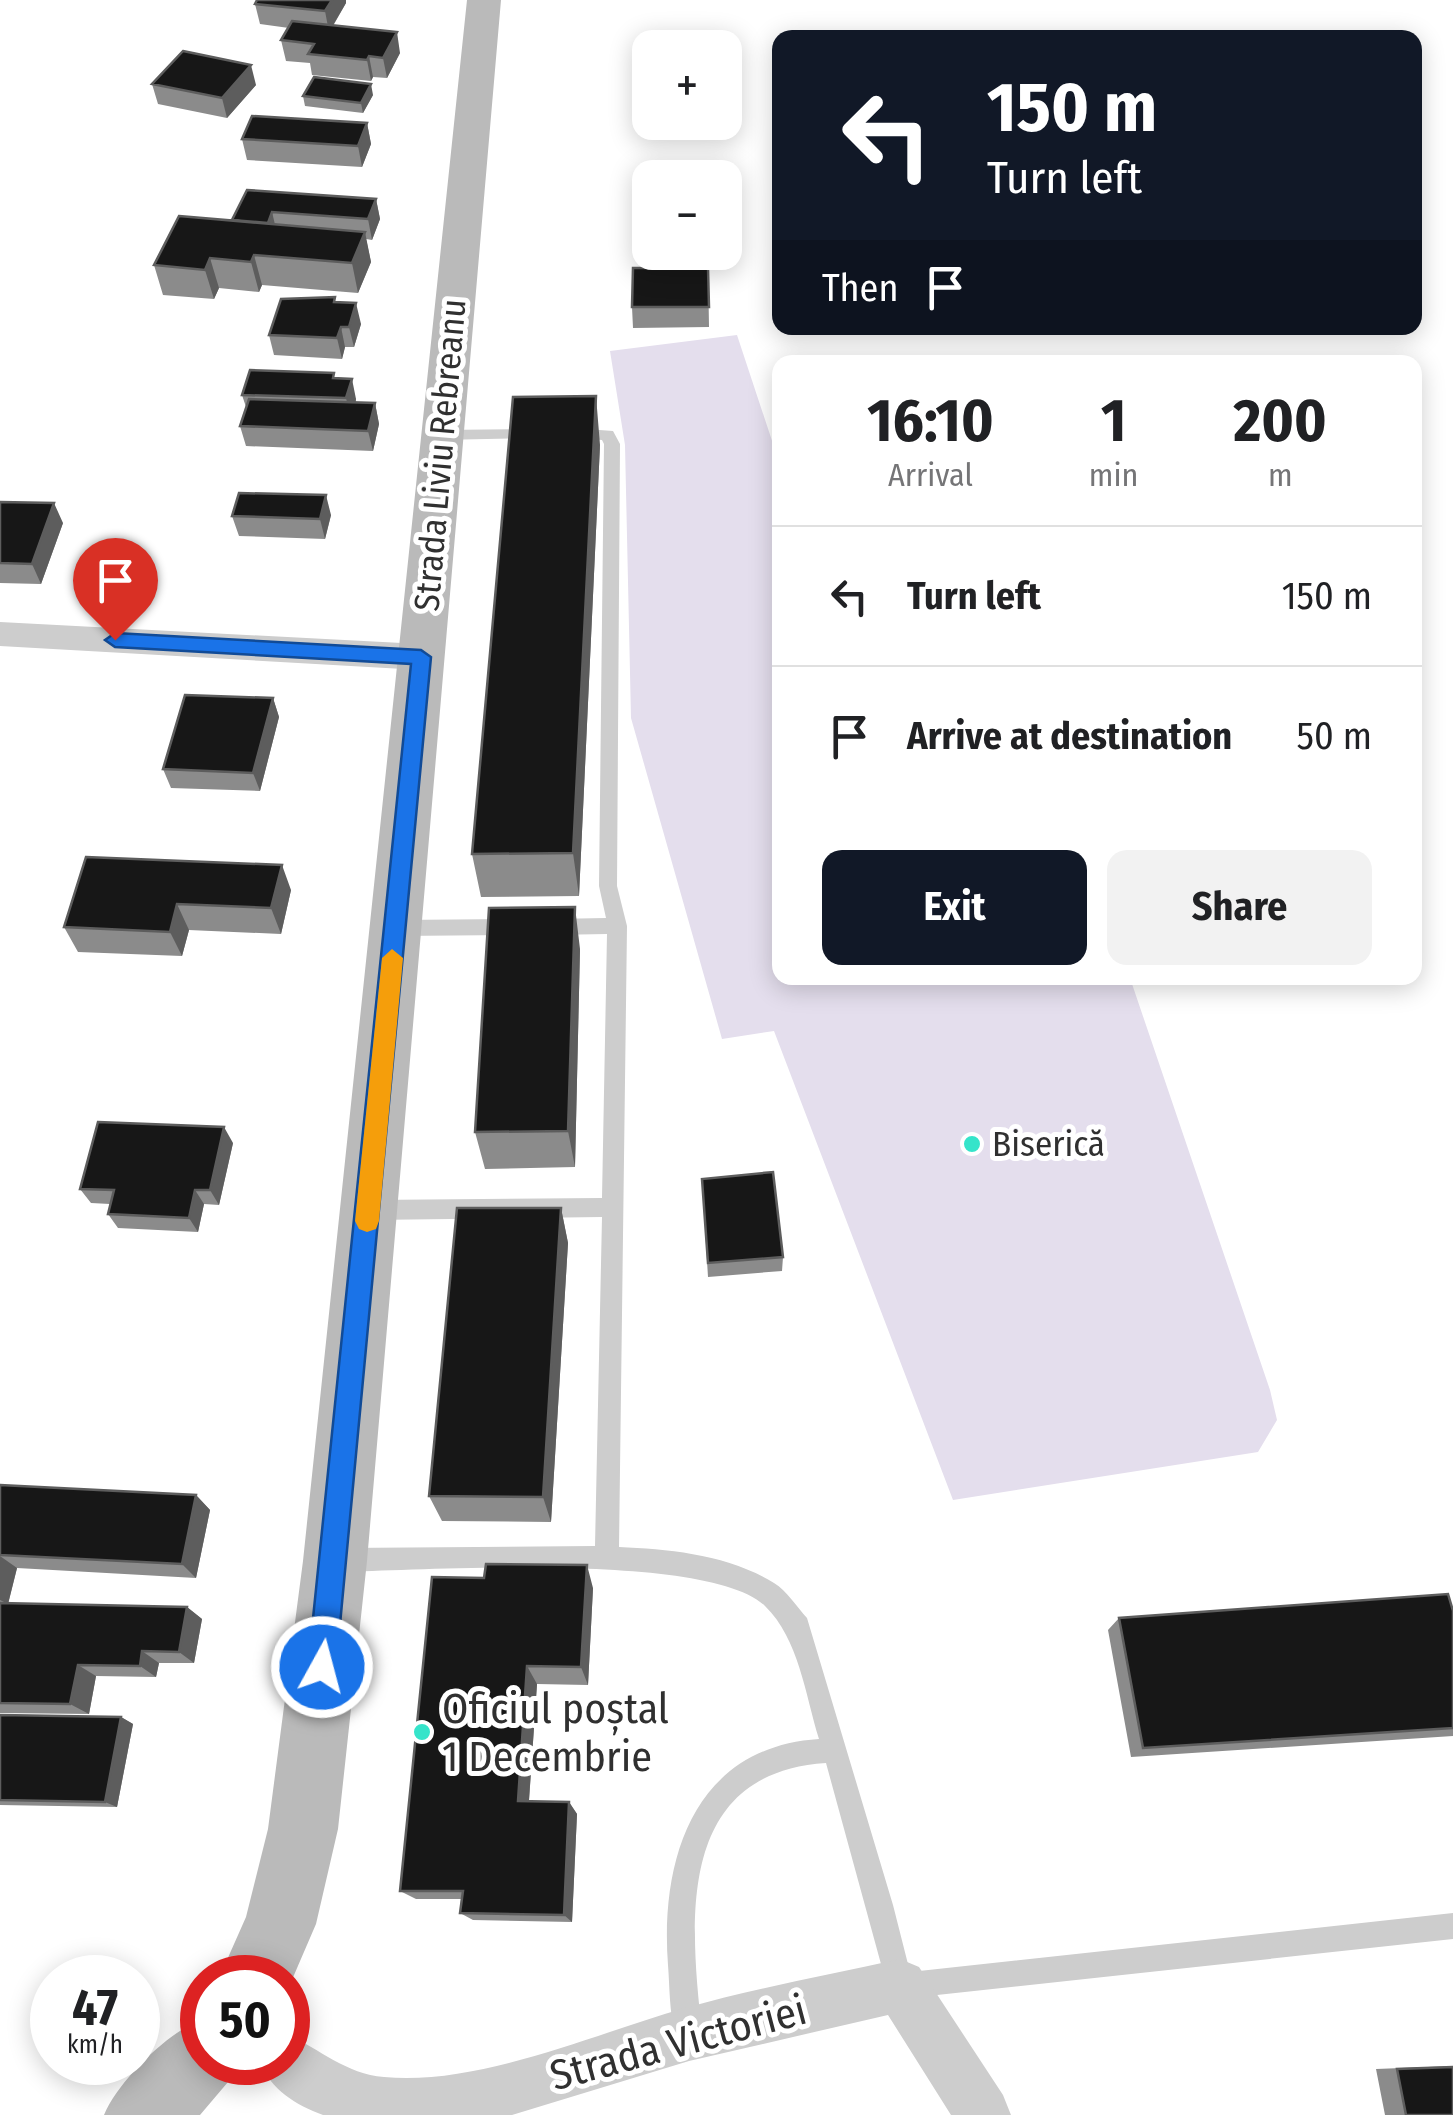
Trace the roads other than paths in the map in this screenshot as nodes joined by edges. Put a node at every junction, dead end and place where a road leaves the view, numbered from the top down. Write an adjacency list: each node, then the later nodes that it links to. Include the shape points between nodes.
1 (484, 0): 2 (main road, Strada Liviu Rebreanu)
2 (440, 435): 4 (main road, Strada Liviu Rebreanu); 5 (lane, via 588,433 608,436 612,444 608,886)
3 (0, 634): 4 (street)
4 (421, 657): 6 (main road, Strada Liviu Rebreanu)
5 (618, 926): 6 (lane); 7 (lane)
6 (395, 928): 8 (main road, Strada Liviu Rebreanu)
7 (614, 1207): 8 (lane); 9 (lane)
8 (368, 1210): 10 (main road, Strada Liviu Rebreanu)
9 (607, 1558): 10 (lane); 11 (lane, via 721,1572 766,1591 798,1627)
10 (335, 1560): 13 (main road, Strada Liviu Rebreanu, via 303,1829)
11 (835, 1750): 14 (lane); 15 (lane, via 784,1756 746,1774 710,1810 685,1855 679,1927)
12 (1453, 1926): 14 (lane)
13 (266, 1955)
14 (900, 1986): 15 (street, Strada Victoriei); 19 (street)
15 (689, 2034): 16 (street, Strada Victoriei, via 464,2102 382,2105)
16 (310, 2079)
17 (180, 2081): 18 (main road)
18 (142, 2115)
19 (984, 2115)

